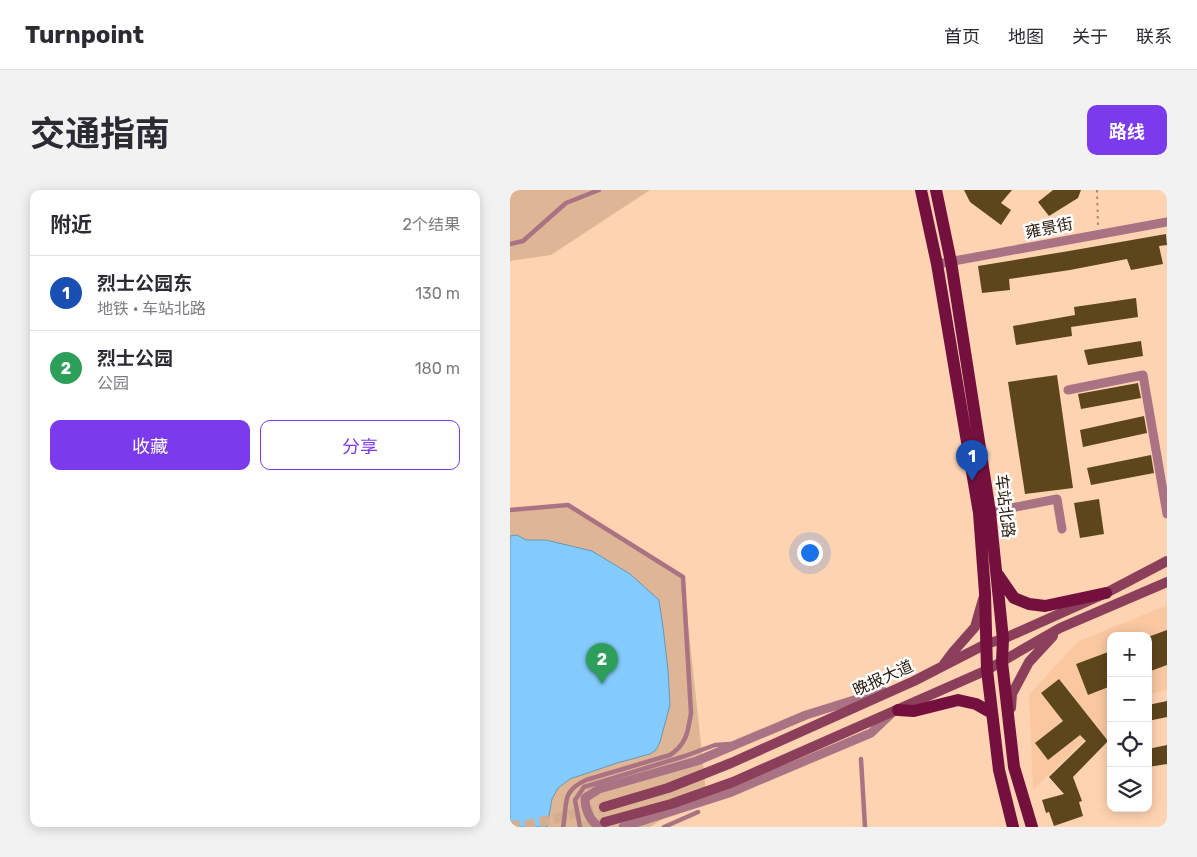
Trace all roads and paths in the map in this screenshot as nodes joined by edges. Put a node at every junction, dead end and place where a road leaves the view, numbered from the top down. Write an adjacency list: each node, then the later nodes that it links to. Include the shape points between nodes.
1 (599, 190): 7 (lane, via 566,203 523,242)
2 (921, 190): 9 (main road, 车站北路)
3 (936, 190): 8 (main road, 车站北路)
4 (1097, 190): 6 (path)
5 (1167, 222): 6 (street, 雍景街)
6 (1098, 234): 8 (street, 雍景街)
7 (510, 244)
8 (951, 262): 9 (street, 雍景街); 12 (main road, 车站北路)
9 (937, 264): 12 (main road, 车站北路)
10 (1068, 390): 13 (street, via 1143,375)
11 (510, 510): 35 (lane, via 568,505 683,577 691,713 684,742 670,755 576,784 568,795)
12 (985, 513): 14 (street, via 1057,499); 16 (main road, 车站北路); 18 (main road, 车站北路)
13 (1167, 514)
14 (1062, 529)
15 (1167, 561): 19 (main road, 晚报大道)
16 (996, 573): 19 (main road, via 1014,598 1029,604 1045,606); 21 (main road, 车站北路)
17 (1167, 582): 20 (main road)
18 (985, 593): 22 (main road, 车站北路); 24 (main road, via 975,627)
19 (1106, 593): 21 (main road, 晚报大道)
20 (1060, 628): 23 (main road); 29 (main road, via 1029,662 1012,694)
21 (1003, 639): 22 (main road, 晚报大道); 23 (main road, 车站北路)
22 (986, 644): 24 (main road, 晚报大道); 25 (main road, 车站北路)
23 (1002, 662): 25 (main road); 29 (main road, 车站北路)
24 (942, 667): 26 (main road, 晚报大道)
25 (987, 670): 27 (main road); 28 (main road, 车站北路)
26 (914, 681): 30 (street, via 806,715); 32 (main road, 晚报大道, via 732,763 668,788)
27 (896, 711): 28 (main road, via 914,711 958,700 976,704); 34 (main road, via 733,782); 37 (street, via 871,733 729,792)
28 (992, 713): 40 (main road, 车站北路, via 999,770)
29 (1009, 729): 41 (main road, 车站北路, via 1014,767)
30 (739, 744): 34 (street, via 697,761 599,789 585,798 585,803 597,826); 36 (lane, via 715,745 584,787 575,800)
31 (861, 759): 39 (lane)
32 (604, 807)
33 (698, 812): 38 (lane)
34 (602, 824)
35 (564, 827)
36 (580, 827)
37 (623, 827)
38 (664, 827)
39 (865, 827)
40 (1013, 827)
41 (1032, 827)

